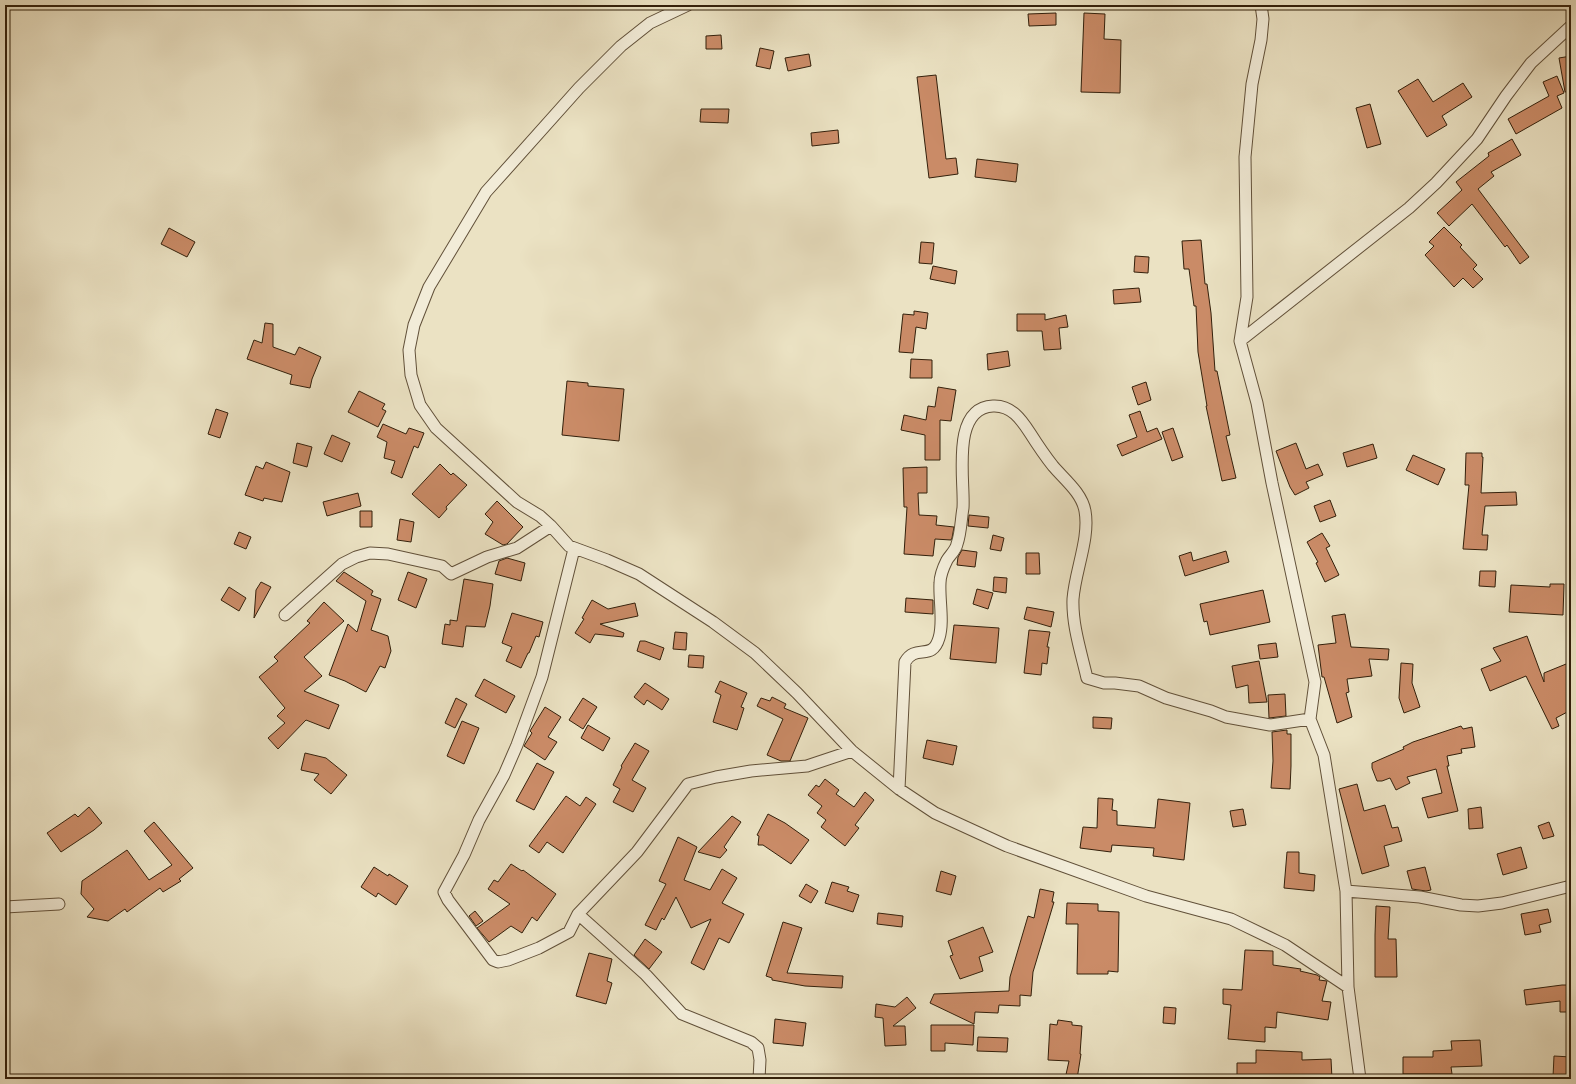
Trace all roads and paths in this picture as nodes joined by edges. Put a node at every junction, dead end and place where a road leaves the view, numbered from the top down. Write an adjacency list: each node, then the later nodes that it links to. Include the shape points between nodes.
1 (688, 5): 5 (street, via 650,23 621,46 579,88 486,192 429,287 414,325 409,350 411,375 420,405 436,428 517,502)
2 (1261, 5): 4 (street, via 1261,40 1252,84 1244,158 1247,297)
3 (1571, 26): 4 (street, via 1531,63 1477,139 1436,183 1409,208)
4 (1240, 340): 8 (street, via 1257,403 1315,682)
5 (551, 526): 6 (street); 7 (street, via 517,548 487,557 451,574 442,566 388,554 370,553 356,557 342,564)
6 (574, 549): 9 (street, via 639,574 713,622 754,653); 15 (street, via 542,677 514,753 444,892 489,955 498,962 514,958 570,932)
7 (285, 616)
8 (1310, 719): 10 (street, via 1270,725 1226,718 1139,686 1104,683 1087,678 1074,610 1085,531 1085,510 1077,493 1017,416 999,406 986,406 971,419 966,430 962,452 963,507 957,545 947,561 940,582 940,636 935,649 914,653 908,656 905,662); 12 (street, via 1324,756)
9 (852, 750): 10 (street); 15 (street, via 807,766 751,771 688,784 637,852)
10 (899, 789): 16 (street, via 935,813 1007,846 1146,896 1231,919 1284,945)
11 (1571, 886): 12 (street, via 1502,903 1478,906 1420,897)
12 (1346, 891): 16 (street)
13 (58, 904): 14 (street)
14 (5, 907)
15 (578, 914): 17 (street, via 646,975 682,1014 751,1042 758,1048)
16 (1348, 987): 18 (street)
17 (759, 1079)
18 (1360, 1079)

